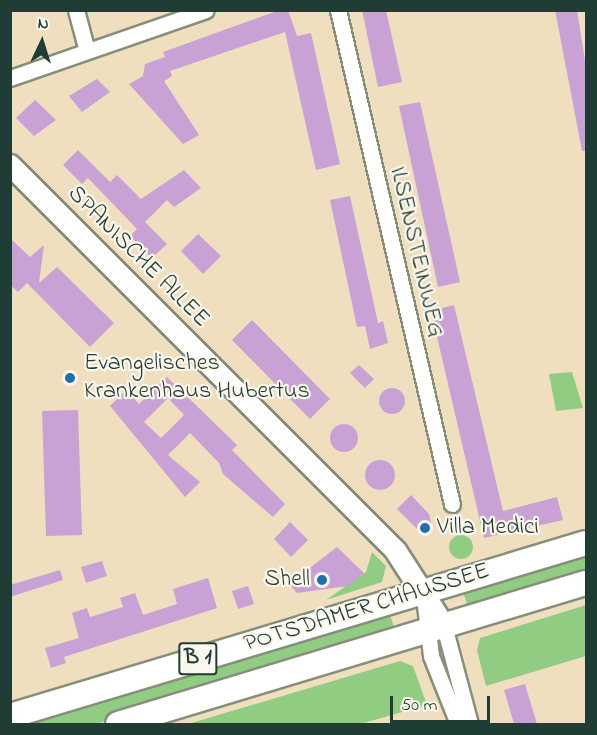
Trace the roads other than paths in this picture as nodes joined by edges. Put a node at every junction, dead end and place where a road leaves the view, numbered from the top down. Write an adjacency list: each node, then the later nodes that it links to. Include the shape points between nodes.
1 (76, 10): 4 (street)
2 (206, 10): 4 (street)
3 (338, 10): 7 (street, ILSENSTEINWEG)
4 (87, 51): 5 (street)
5 (10, 78)
6 (10, 165): 10 (main road, SPANISCHE ALLEE, via 395,550)
7 (452, 504)
8 (586, 543): 10 (main road, POTSDAMER CHAUSSEE / B 1)
9 (586, 583): 11 (main road, POTSDAMER CHAUSSEE / B 1)
10 (423, 591): 11 (main road, SPANISCHE ALLEE); 12 (main road, POTSDAMER CHAUSSEE / B 1)
11 (435, 628): 13 (main road, POTSDAMER CHAUSSEE / B 1); 14 (street); 15 (street)
12 (10, 716)
13 (118, 724)
14 (458, 724)
15 (470, 724)

